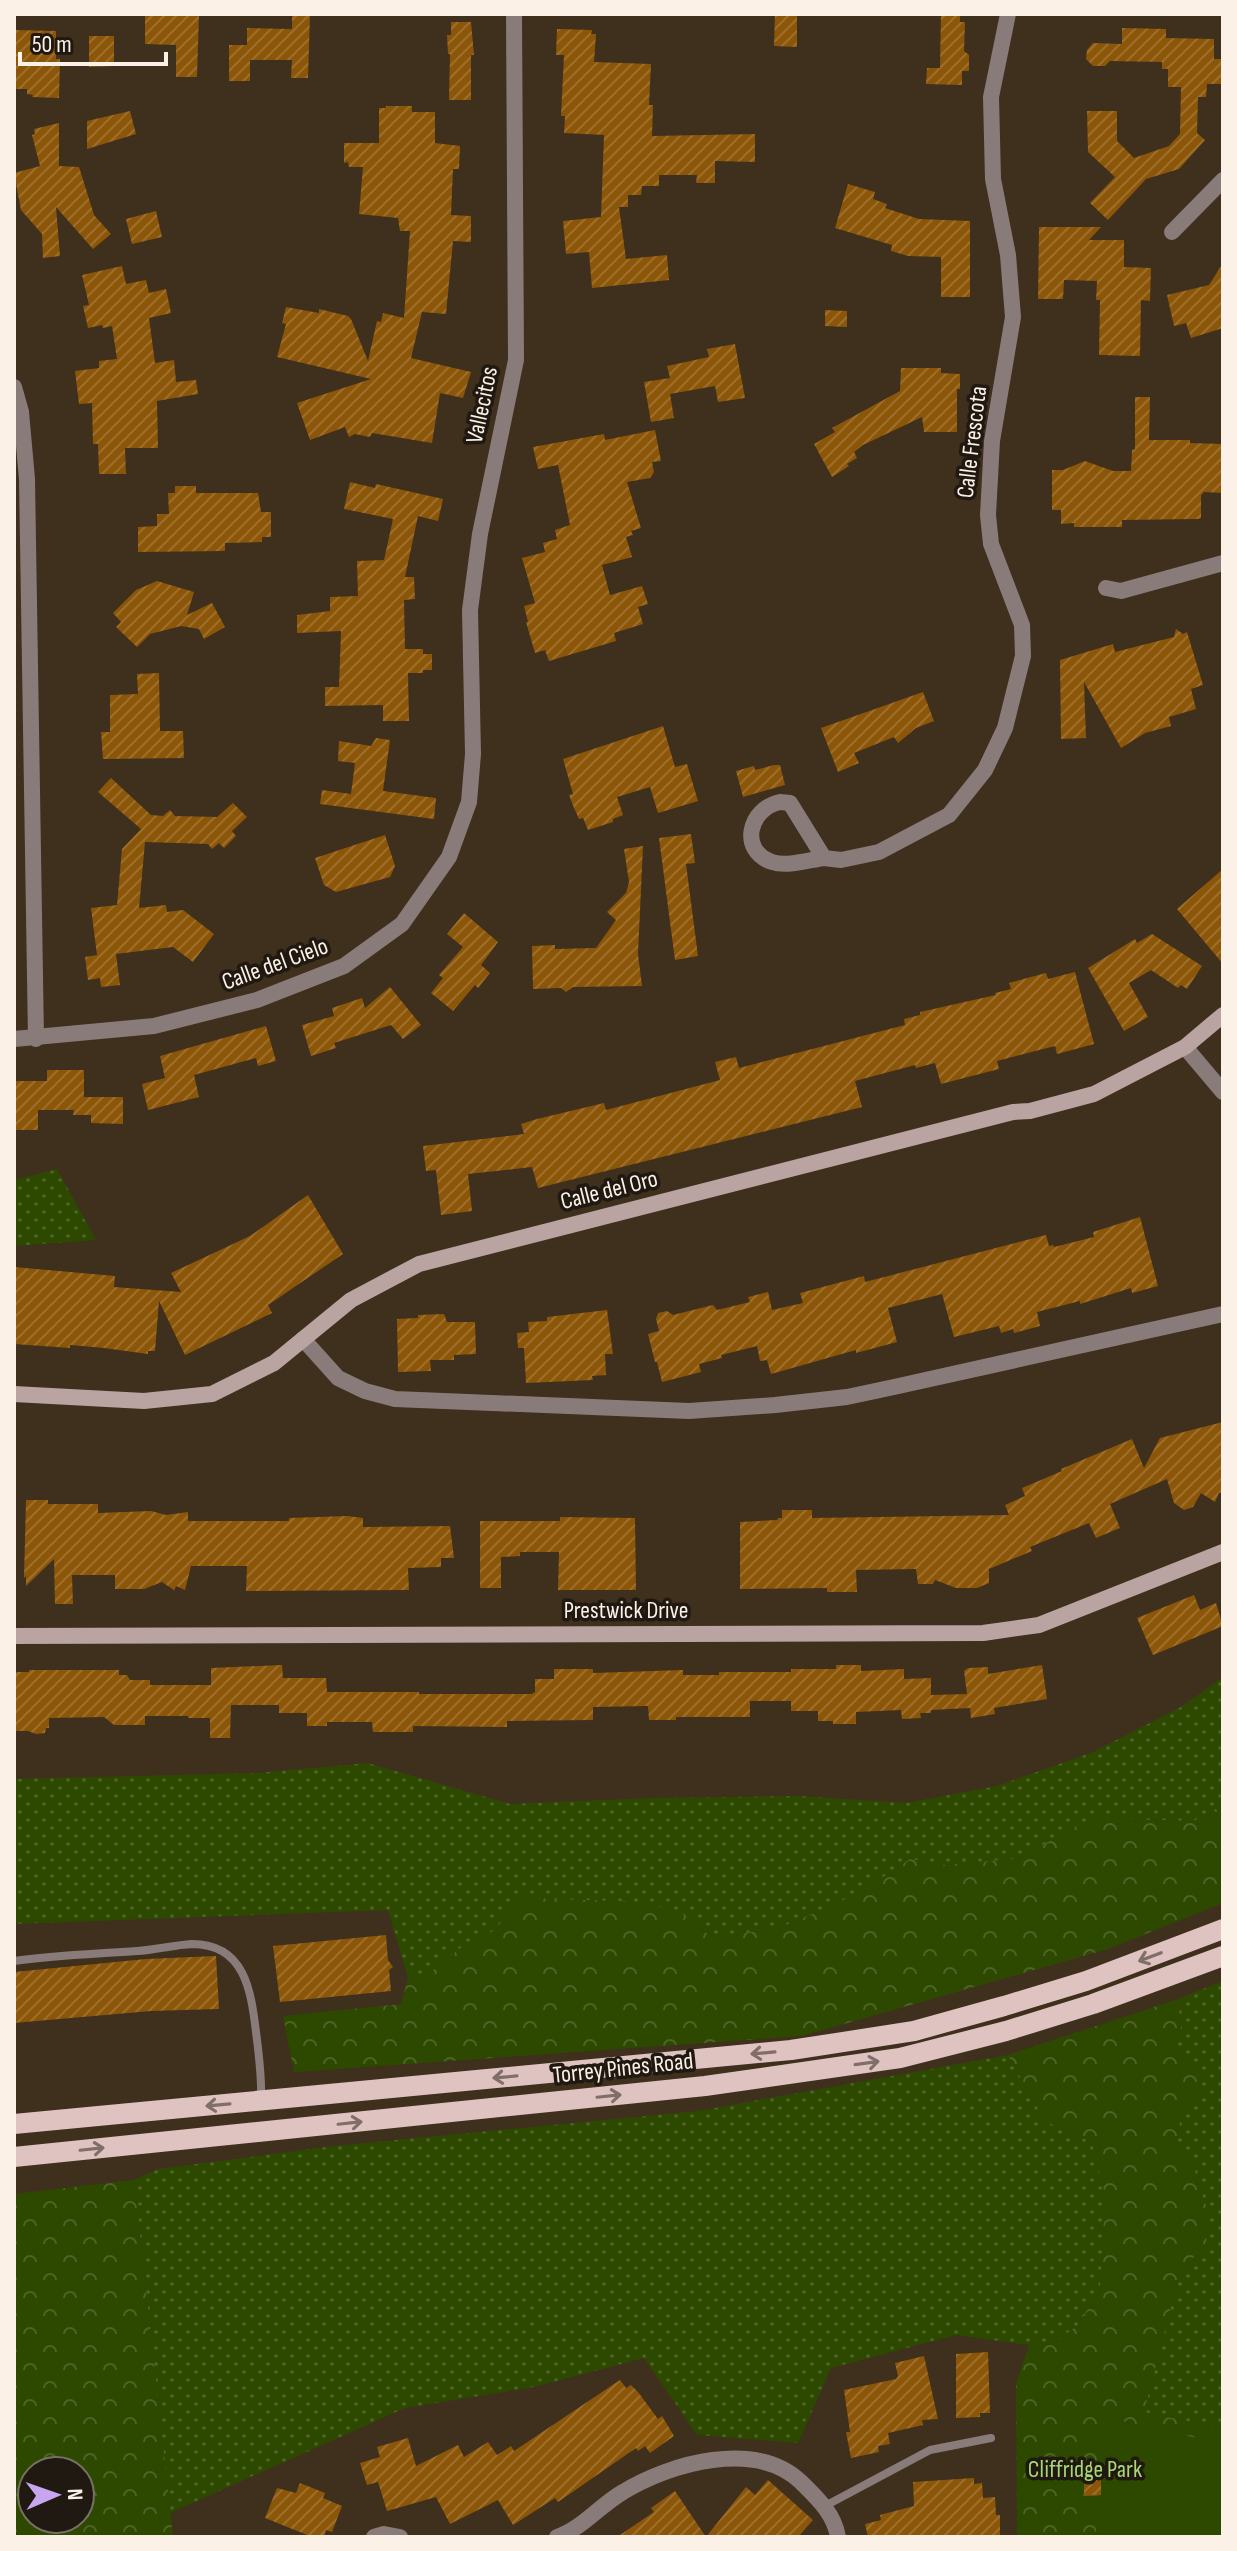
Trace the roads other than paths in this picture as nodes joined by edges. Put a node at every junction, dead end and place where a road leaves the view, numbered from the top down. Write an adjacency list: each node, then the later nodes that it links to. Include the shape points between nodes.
1 (514, 14): 8 (street, Vallecitos, via 516,360 470,610)
2 (1008, 14): 9 (street, Calle Frescota, via 991,97 993,179 1013,317 992,441 988,515 991,544 1022,625 1023,656 1005,728 985,770 949,815 879,852)
3 (1223, 180): 4 (street)
4 (1172, 232)
5 (14, 387): 12 (street, via 27,479)
6 (1223, 563): 7 (street, via 1121,591)
7 (1106, 588)
8 (469, 802): 12 (street, Calle del Cielo, via 449,857 402,924 344,966 257,1000 154,1026)
9 (824, 858): 9 (street, Calle Frescota, via 790,803 771,804 755,818 751,838 771,862)
10 (1223, 1015): 13 (street, Calle del Oro)
11 (14, 1039): 12 (street, Calle del Cielo)
12 (36, 1039)
13 (1185, 1047): 14 (street); 16 (street, Calle del Oro, via 1094,1094 419,1264 351,1300)
14 (1223, 1092)
15 (1223, 1314): 16 (street, via 847,1397 689,1411 395,1399 338,1378)
16 (303, 1339): 17 (street, Calle del Oro, via 274,1363 212,1394 144,1401)
17 (14, 1394)
18 (1223, 1552): 19 (street, Prestwick Drive, via 1039,1625 983,1633)
19 (14, 1636)
20 (1223, 1929): 23 (main road, Torrey Pines Road, one-way to 23, via 1086,1981 914,2031 791,2050)
21 (1223, 1956): 25 (main road, Torrey Pines Road, one-way to 21, via 705,2086 900,2058 1093,2004)
22 (14, 1961): 23 (lane, via 193,1944 221,1951 236,1962 251,1995)
23 (261, 2101): 24 (main road, Torrey Pines Road, one-way to 24)
24 (14, 2124)
25 (14, 2157)
26 (991, 2438): 27 (lane, via 930,2450)
27 (825, 2506): 30 (street, via 792,2474 750,2458 687,2463 623,2492 572,2532); 31 (street)
28 (374, 2537): 29 (street)
29 (400, 2537)
30 (557, 2537)
31 (838, 2537)

